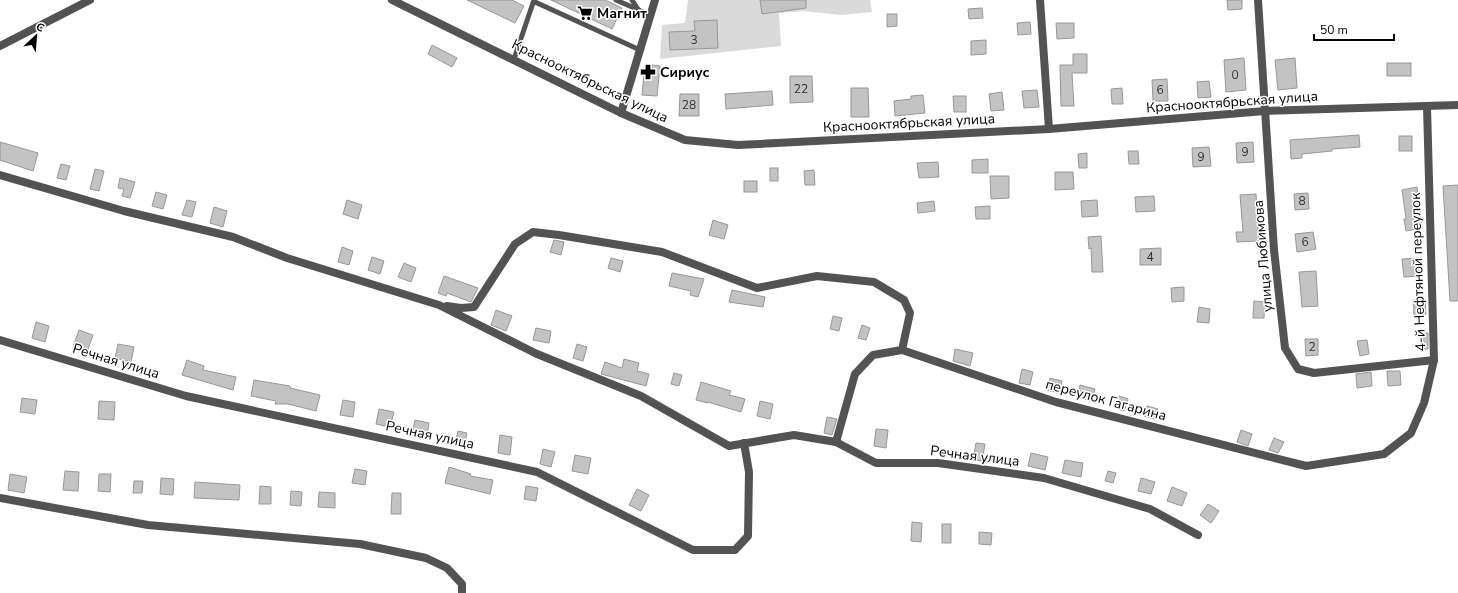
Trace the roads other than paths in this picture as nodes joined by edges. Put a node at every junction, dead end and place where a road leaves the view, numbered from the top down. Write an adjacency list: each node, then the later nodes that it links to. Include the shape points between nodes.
1 (90, 0): 11 (street)
2 (392, 0): 13 (street, Краснооктябрьская улица)
3 (616, 0): 9 (lane)
4 (632, 0): 9 (lane)
5 (655, 0): 10 (street)
6 (1040, 0): 18 (street)
7 (1258, 0): 16 (street, улица Любимова)
8 (534, 1): 12 (lane); 13 (lane)
9 (639, 11): 10 (lane)
10 (650, 15): 12 (street)
11 (0, 46)
12 (640, 50): 17 (street)
13 (514, 60): 17 (street, Краснооктябрьская улица)
14 (1458, 105): 15 (street, Краснооктябрьская улица)
15 (1427, 107): 16 (street, Краснооктябрьская улица); 23 (street, 4-й Нефтяной переулок)
16 (1265, 111): 18 (street, Краснооктябрьская улица); 23 (street, улица Любимова, via 1274,250 1285,348 1298,369 1314,373)
17 (621, 112): 18 (street, Краснооктябрьская улица, via 685,140 738,145)
18 (1049, 129)
19 (0, 175): 20 (street, Речная улица, via 124,211 233,237 287,258)
20 (439, 305): 22 (street, via 474,307 515,244 534,232 559,234 662,252 757,288 816,276 874,282 904,300 910,312); 26 (street, Речная улица, via 537,354 641,396 729,446)
21 (0, 340): 26 (street, Речная улица, via 186,396 537,472 693,550 735,550 748,536 749,472)
22 (902, 350): 24 (street, переулок Гагарина, via 1056,402 1306,466 1384,454); 25 (street, via 873,355 855,374)
23 (1434, 360): 24 (street, 4-й Нефтяной переулок, via 1424,403)
24 (1411, 433)
25 (836, 442): 26 (street, Речная улица, via 794,435); 28 (street, Речная улица, via 876,463 938,463 1044,478 1150,509)
26 (744, 443)
27 (0, 498): 29 (street, via 148,525 360,544 426,558 448,568 462,584)
28 (1198, 535)
29 (462, 593)

